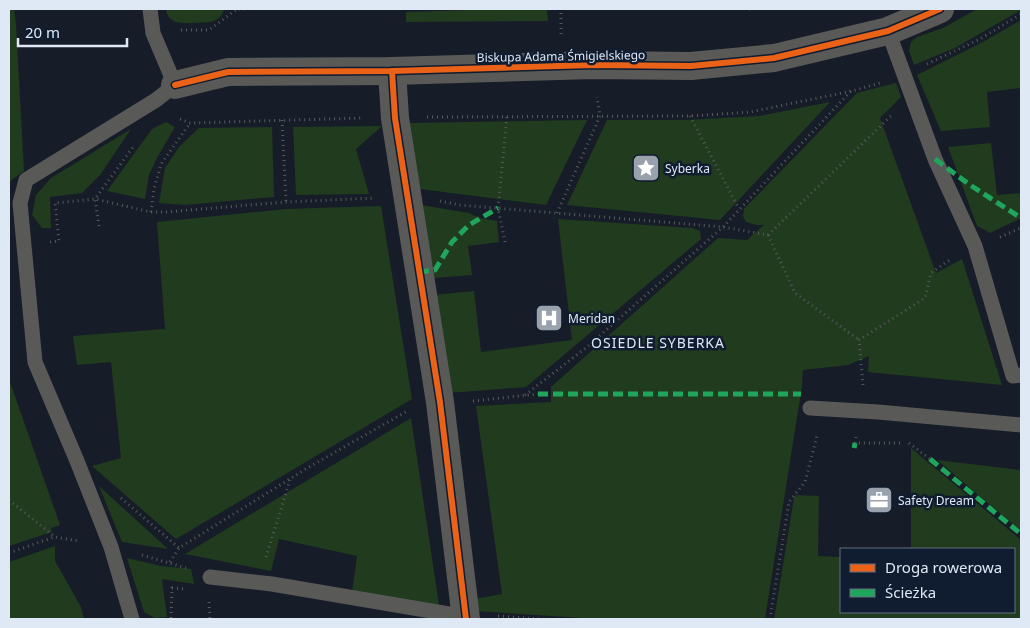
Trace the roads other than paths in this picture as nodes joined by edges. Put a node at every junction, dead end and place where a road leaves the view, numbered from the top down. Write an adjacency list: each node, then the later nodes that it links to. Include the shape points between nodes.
1 (150, 9): 5 (lane)
2 (940, 9): 3 (street, Biskupa Adama Śmigielskiego)
3 (888, 32): 4 (street, Biskupa Adama Śmigielskiego, via 774,58 691,66 584,65); 6 (lane, via 935,159 975,246 1013,376)
4 (392, 71): 5 (street, Biskupa Adama Śmigielskiego, via 228,72); 10 (street, via 395,118 440,402)
5 (165, 92): 11 (lane, via 26,180 20,203 35,362 111,547)
6 (1021, 375)
7 (810, 408): 8 (lane)
8 (1021, 425)
9 (210, 577): 10 (lane, via 259,582)
10 (466, 617)
11 (132, 619)

